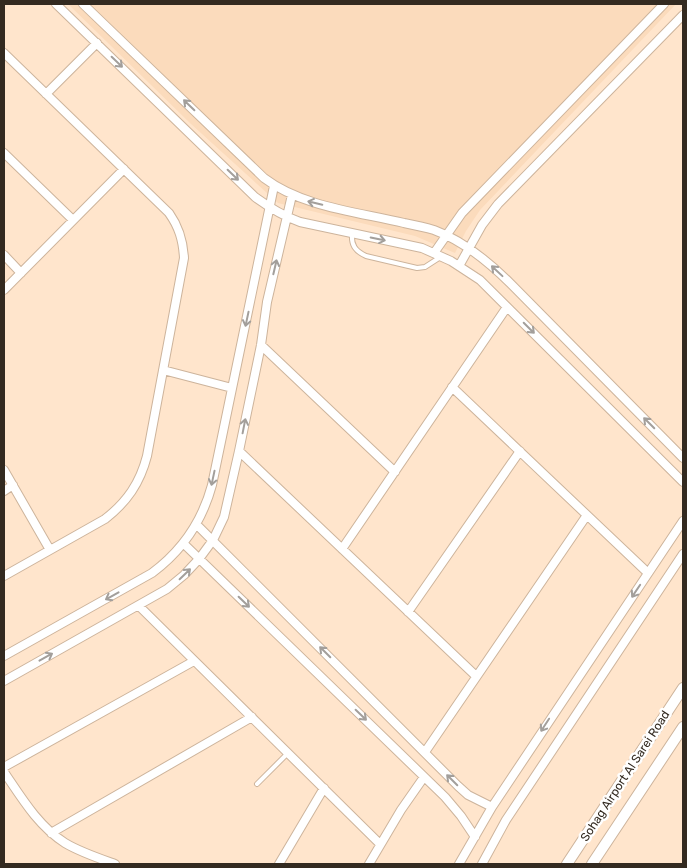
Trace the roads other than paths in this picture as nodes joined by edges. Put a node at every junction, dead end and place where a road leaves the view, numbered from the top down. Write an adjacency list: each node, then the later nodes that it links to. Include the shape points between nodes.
1 (56, 4): 5 (street)
2 (83, 4): 10 (street, one-way to 2)
3 (664, 4): 16 (street, via 462,213)
4 (683, 15): 17 (street, via 498,204)
5 (97, 43): 7 (street); 12 (street, one-way to 12)
6 (4, 52): 7 (street)
7 (46, 94): 9 (street)
8 (4, 153): 14 (street)
9 (124, 169): 14 (street); 25 (street, via 168,213 184,245)
10 (274, 186): 11 (street); 12 (street)
11 (292, 195): 13 (street); 16 (street, one-way to 11, via 432,229)
12 (270, 208): 13 (street); 26 (street, one-way to 26)
13 (287, 218): 15 (street); 24 (street, one-way to 13, via 267,302)
14 (73, 220): 21 (street)
15 (352, 233): 18 (street, one-way to 18); 18 (lane, via 354,247 366,256 417,268 434,262)
16 (445, 235): 17 (street); 18 (street)
17 (468, 247): 20 (street); 30 (street, one-way to 17, via 498,271)
18 (438, 254): 20 (street)
19 (4, 255): 21 (street)
20 (459, 266): 23 (street, via 480,280)
21 (21, 273): 22 (street)
22 (4, 290)
23 (507, 306): 27 (street); 33 (street, one-way to 33)
24 (261, 345): 28 (street, one-way to 24); 32 (street)
25 (163, 370): 26 (street); 42 (street, via 144,468 133,492 106,519)
26 (232, 388): 38 (street, one-way to 38, via 212,485)
27 (452, 388): 29 (street); 32 (street)
28 (239, 451): 39 (street, via 224,517); 41 (street)
29 (520, 452): 36 (street); 48 (street)
30 (683, 458)
31 (4, 470): 34 (street)
32 (395, 472): 41 (street)
33 (683, 482)
34 (13, 486): 35 (street); 42 (street)
35 (4, 491)
36 (587, 515): 45 (street); 51 (street)
37 (683, 522): 45 (street)
38 (197, 525): 39 (street); 40 (street)
39 (213, 540): 44 (street); 56 (street, one-way to 39)
40 (184, 544): 44 (street); 49 (street, one-way to 49, via 152,573)
41 (342, 549): 48 (street)
42 (50, 550): 46 (street)
43 (683, 554): 71 (street, via 511,812)
44 (199, 559): 47 (street, one-way to 44, via 167,589); 60 (street, one-way to 60)
45 (648, 573): 63 (street, one-way to 63)
46 (4, 576)
47 (139, 606): 50 (street); 52 (street, one-way to 47)
48 (408, 612): 51 (street)
49 (4, 656)
50 (194, 661): 54 (street); 58 (street)
51 (476, 676): 56 (street)
52 (4, 681)
53 (683, 688): 72 (street, Sohag Airport Al Sarei Road)
54 (252, 717): 57 (street); 64 (street)
55 (683, 727): 73 (street, Sohag Airport Al Sarei Road)
56 (425, 752): 63 (street, one-way to 56, via 468,794)
57 (288, 753): 61 (lane); 62 (street)
58 (4, 767)
59 (4, 772): 64 (street, via 36,818)
60 (424, 777): 65 (street, via 454,806); 66 (street)
61 (257, 784)
62 (324, 788): 66 (street); 68 (street)
63 (492, 807): 65 (street)
64 (52, 833): 67 (street, via 76,849)
65 (475, 837): 70 (street)
66 (380, 844): 69 (street)
67 (115, 864)
68 (279, 864)
69 (369, 864)
70 (459, 864)
71 (482, 864)
72 (567, 864)
73 (592, 864)

